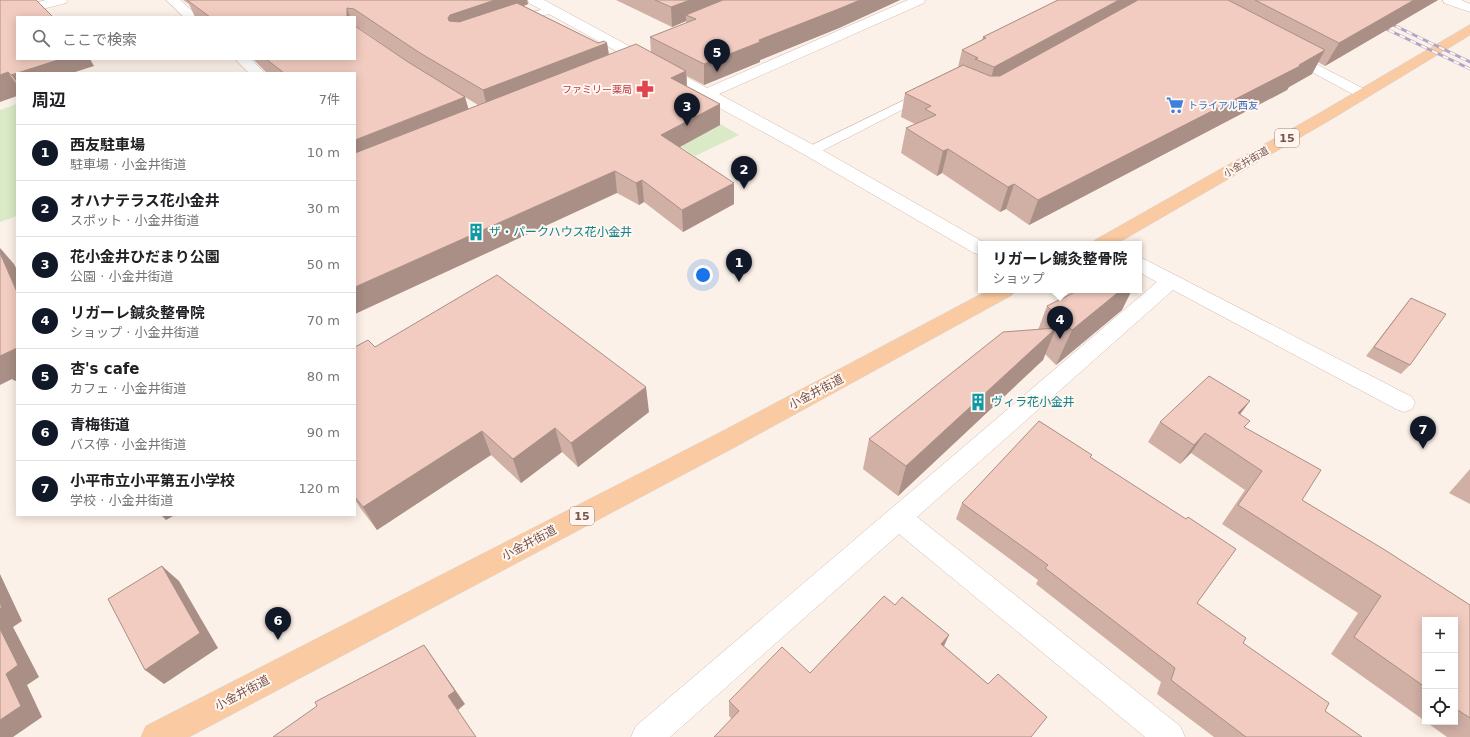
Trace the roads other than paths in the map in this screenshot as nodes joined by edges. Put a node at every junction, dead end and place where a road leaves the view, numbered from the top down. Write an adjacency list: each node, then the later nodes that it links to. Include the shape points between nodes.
1 (61, 0): 8 (street)
2 (172, 0): 9 (street)
3 (534, 0): 7 (street)
4 (919, 0): 16 (street)
5 (1449, 0): 6 (street)
6 (1470, 8)
7 (554, 10): 10 (lane, via 530,14); 16 (street)
8 (0, 16)
9 (191, 16)
10 (502, 24)
11 (1470, 29): 17 (main road, 小金井街道 / 15)
12 (1280, 49): 17 (street)
13 (243, 60): 14 (street)
14 (257, 72)
15 (931, 92): 18 (lane)
16 (707, 94): 18 (street)
17 (1363, 94): 19 (main road, 小金井街道 / 15)
18 (811, 151): 20 (street)
19 (1108, 241)
20 (978, 247)
21 (1142, 266): 22 (street)
22 (1171, 282): 24 (street); 25 (street)
23 (999, 293): 26 (main road, 小金井街道 / 15, via 728,440)
24 (1404, 403)
25 (898, 518): 27 (street); 28 (street)
26 (157, 737)
27 (647, 737)
28 (1169, 737)

